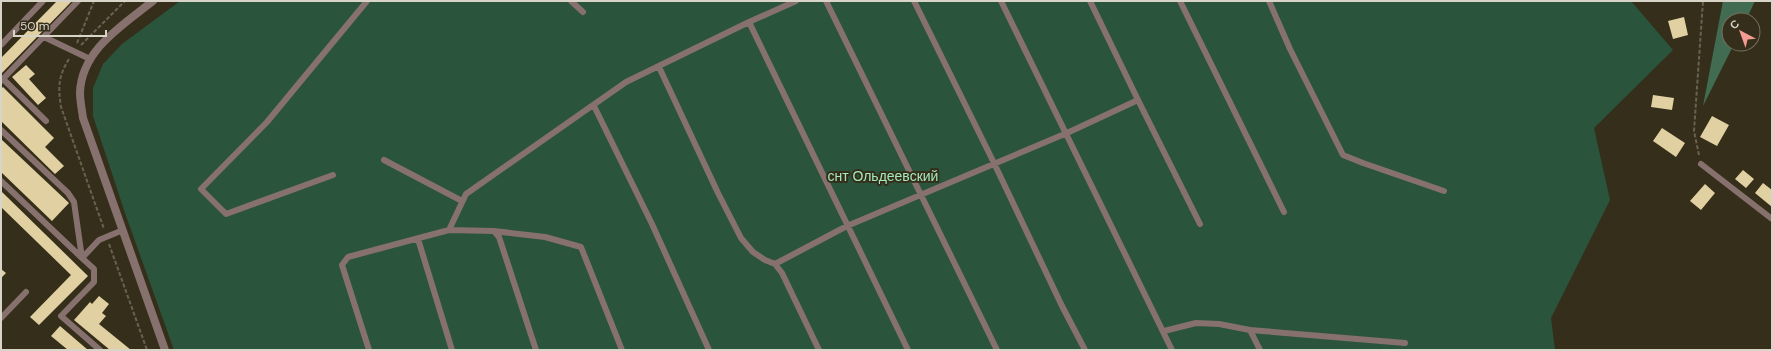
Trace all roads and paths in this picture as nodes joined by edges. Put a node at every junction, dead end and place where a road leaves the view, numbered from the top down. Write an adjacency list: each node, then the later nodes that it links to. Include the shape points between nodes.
1 (43, 1): 19 (lane)
2 (78, 1): 18 (lane)
3 (94, 1): 20 (path)
4 (125, 1): 20 (path)
5 (153, 1): 21 (street, via 106,40)
6 (367, 1): 32 (lane, via 267,122 201,189 226,214)
7 (571, 1): 16 (lane)
8 (796, 1): 17 (lane)
9 (826, 1): 35 (lane)
10 (914, 1): 30 (lane)
11 (1002, 1): 28 (lane)
12 (1090, 1): 24 (lane)
13 (1180, 1): 37 (lane)
14 (1269, 1): 34 (lane, via 1290,49 1344,155)
15 (1702, 1): 31 (path, via 1694,131)
16 (583, 12)
17 (749, 22): 22 (lane); 40 (lane)
18 (44, 37): 20 (lane); 23 (lane)
19 (1, 45)
20 (74, 51): 21 (lane); 44 (path, via 63,69 58,88 61,107)
21 (90, 59): 41 (street, via 82,79 80,94 83,118)
22 (659, 67): 25 (lane, via 626,82); 47 (lane, via 741,238 753,252)
23 (2, 80): 26 (lane)
24 (1138, 100): 28 (lane); 39 (lane)
25 (594, 106): 36 (lane, via 466,194); 60 (lane, via 652,224)
26 (46, 121)
27 (1, 130): 46 (lane, via 68,192 74,202)
28 (1067, 133): 30 (lane); 51 (lane)
29 (384, 160): 36 (lane)
30 (994, 163): 35 (lane); 64 (lane)
31 (1701, 164): 38 (lane)
32 (333, 175)
33 (1, 181): 46 (lane)
34 (1444, 191)
35 (921, 194): 40 (lane); 63 (lane)
36 (462, 201): 42 (lane)
37 (1284, 212)
38 (1772, 220)
39 (1200, 224)
40 (847, 226): 47 (lane); 62 (lane)
41 (123, 230): 44 (lane); 55 (street)
42 (449, 230): 43 (lane); 45 (lane)
43 (494, 232): 58 (lane, via 499,237); 59 (lane, via 545,237 581,247)
44 (106, 237): 46 (lane, via 99,240); 54 (path)
45 (418, 239): 56 (lane, via 348,257 342,265); 57 (lane)
46 (82, 258): 53 (lane, via 94,269 94,282 61,316)
47 (775, 264): 61 (lane, via 782,273)
48 (26, 292): 49 (lane)
49 (1, 318)
50 (1250, 330): 51 (lane, via 1196,322); 52 (lane); 66 (lane)
51 (1164, 331): 65 (lane)
52 (1405, 343)
53 (100, 350)
54 (147, 350)
55 (165, 350)
56 (369, 350)
57 (452, 350)
58 (536, 350)
59 (622, 350)
60 (709, 350)
61 (819, 350)
62 (908, 350)
63 (997, 350)
64 (1085, 350)
65 (1172, 350)
66 (1260, 350)

